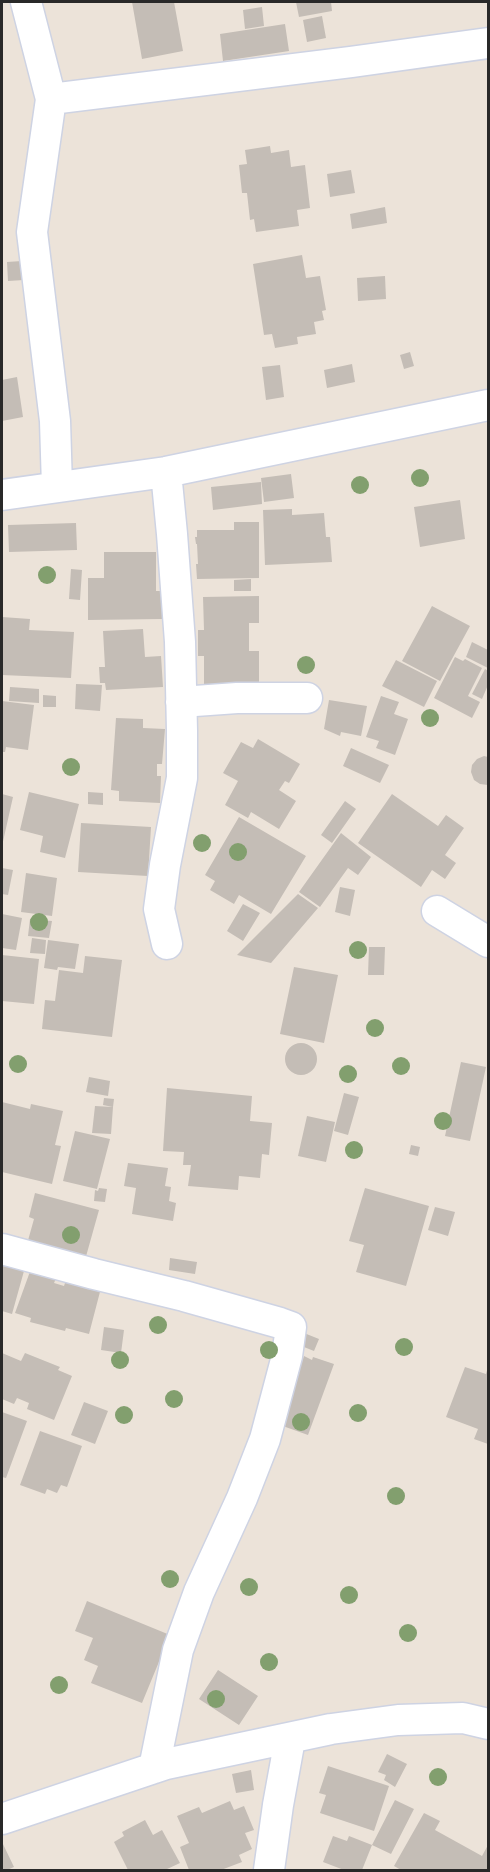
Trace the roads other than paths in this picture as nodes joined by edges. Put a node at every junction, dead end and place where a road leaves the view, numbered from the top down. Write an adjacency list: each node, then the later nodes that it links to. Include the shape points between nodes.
1 (26, 2): 3 (street)
2 (489, 43): 3 (street)
3 (51, 99): 6 (street, via 32,232 55,421)
4 (489, 405): 5 (street)
5 (166, 472): 6 (street); 9 (street)
6 (57, 487): 7 (street)
7 (2, 495)
8 (308, 698): 9 (street)
9 (181, 702): 12 (street, via 182,778 159,909)
10 (436, 910): 11 (street)
11 (489, 942)
12 (167, 944)
13 (2, 1249): 16 (street, via 291,1328 265,1438 178,1650)
14 (489, 1724): 15 (street, via 462,1718 398,1720)
15 (290, 1739): 16 (street); 18 (street)
16 (154, 1768): 17 (street)
17 (2, 1819)
18 (269, 1870)

